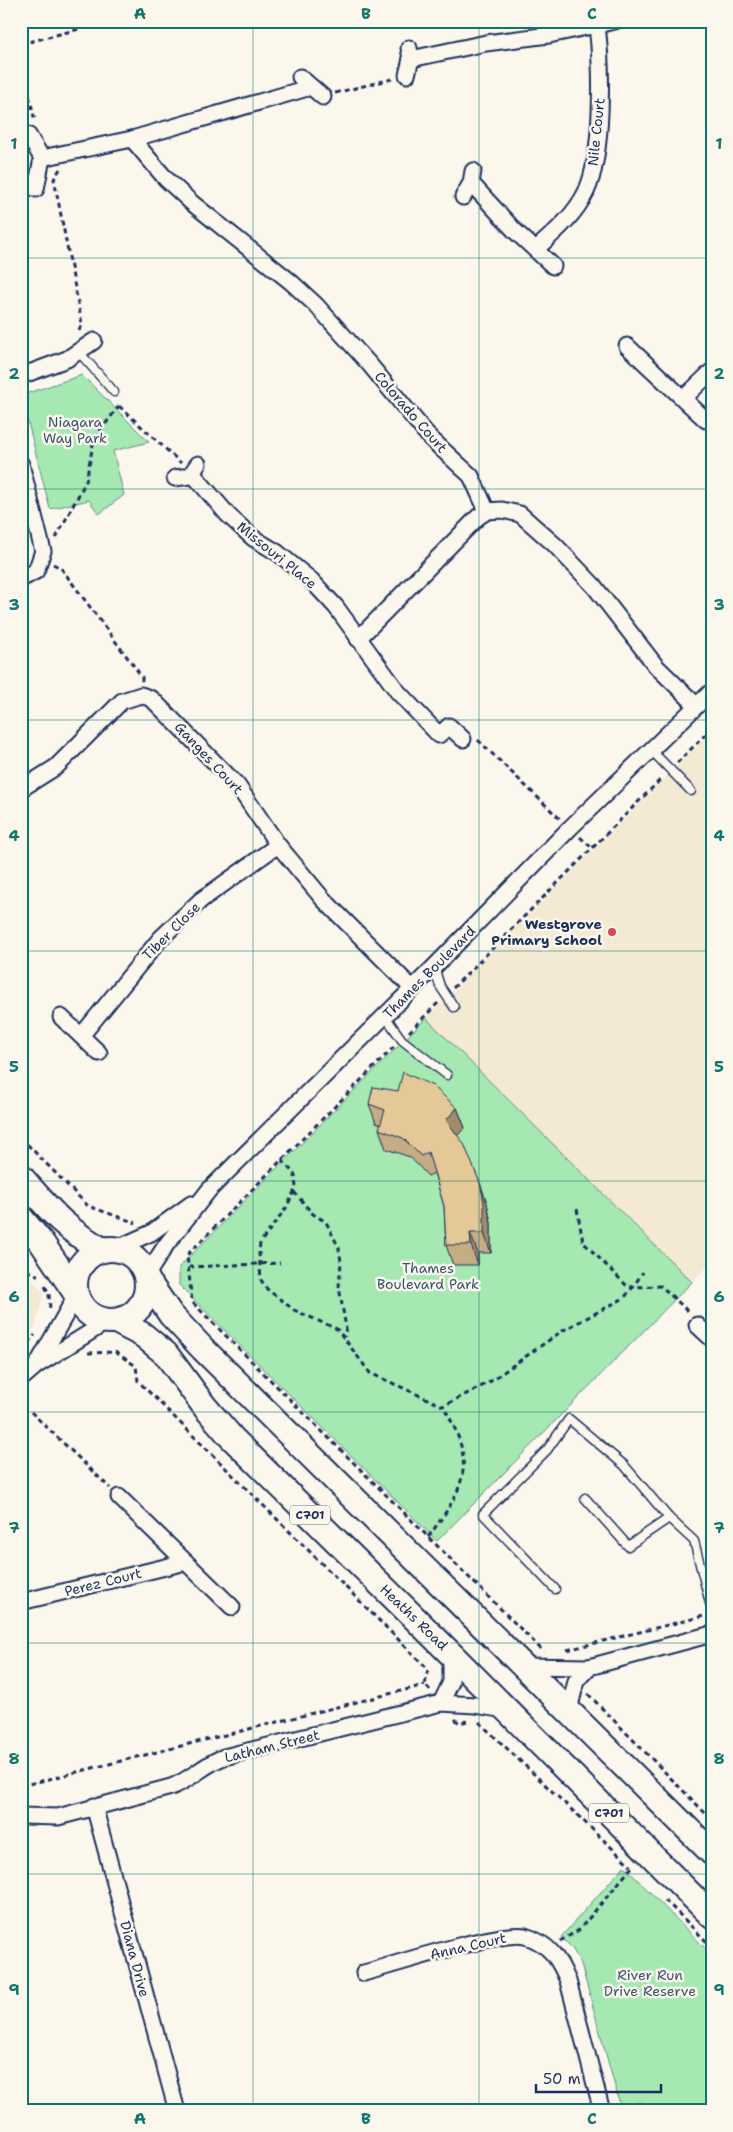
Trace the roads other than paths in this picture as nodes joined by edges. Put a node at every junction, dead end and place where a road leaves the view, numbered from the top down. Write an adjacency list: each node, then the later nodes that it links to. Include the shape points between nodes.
1 (615, 21): 2 (street)
2 (597, 25): 3 (street, via 549,35 410,54); 8 (street, Nile Court, via 601,64 598,118 595,159 587,191 568,220)
3 (407, 75)
4 (311, 87): 5 (street)
5 (132, 139): 6 (street, via 58,155 35,146); 20 (street, Colorado Court, via 166,179 192,203 276,269 316,306 430,438 472,476)
6 (36, 189)
7 (463, 197): 8 (street, via 472,177 515,231)
8 (536, 249): 9 (street)
9 (553, 266)
10 (94, 342): 12 (street)
11 (628, 345): 16 (street)
12 (79, 352): 14 (street); 15 (lane)
13 (712, 371): 16 (street)
14 (21, 376)
15 (114, 392)
16 (684, 398): 17 (street)
17 (706, 420)
18 (21, 464): 21 (street, via 49,558)
19 (175, 478): 22 (street, Missouri Place, via 187,477 196,468 228,515 253,538 278,553 311,580)
20 (487, 512): 22 (street, via 478,517); 24 (street, via 502,510 520,514 555,545 594,586 656,666)
21 (21, 580)
22 (358, 638): 25 (street, Missouri Place, via 398,692 439,735 449,726)
23 (712, 691): 24 (street, Thames Boulevard)
24 (696, 705): 26 (street, Thames Boulevard)
25 (462, 739)
26 (651, 750): 28 (lane); 30 (street, Thames Boulevard)
27 (21, 789): 29 (street, Ganges Court, via 56,767 118,704 126,698 141,696 156,702 237,785)
28 (691, 791)
29 (278, 845): 31 (street, Ganges Court, via 323,899); 35 (street, Tiber Close, via 201,900 160,939)
30 (434, 967): 31 (street, Thames Boulevard); 32 (lane, via 440,986)
31 (412, 989): 33 (street, Thames Boulevard)
32 (454, 1007)
33 (385, 1016): 37 (lane, via 402,1040); 39 (street, Thames Boulevard)
34 (61, 1017): 35 (street)
35 (81, 1036): 36 (street)
36 (99, 1053)
37 (447, 1074)
38 (21, 1177): 41 (main road, via 72,1232)
39 (209, 1190): 41 (street, Thames Boulevard, via 151,1233); 42 (street, Thames Boulevard, via 166,1245)
40 (21, 1218): 43 (main road, C701)
41 (109, 1250): 42 (main road, via 133,1257); 43 (main road, via 92,1254 83,1262 77,1272)
42 (146, 1278): 44 (main road, via 146,1292 136,1311); 59 (main road, via 170,1314 198,1344)
43 (76, 1294): 44 (main road, C701, via 88,1313); 47 (street)
44 (112, 1321): 47 (street); 58 (main road, Heaths Road / C701, via 143,1335 166,1354 204,1407 232,1438)
45 (697, 1325): 46 (street)
46 (712, 1339)
47 (36, 1366): 48 (street)
48 (21, 1380)
49 (119, 1497): 52 (street)
50 (586, 1498): 51 (lane, via 628,1546)
51 (668, 1518): 53 (lane, via 624,1465 569,1419 547,1450 483,1514); 56 (lane, via 694,1540)
52 (186, 1562): 54 (street, Perez Court); 55 (street)
53 (555, 1589)
54 (21, 1602)
55 (232, 1607)
56 (712, 1613)
57 (712, 1634): 60 (street)
58 (451, 1654): 61 (street, via 452,1682); 62 (main road, Heaths Road / C701)
59 (524, 1666): 60 (street); 63 (main road)
60 (589, 1667): 63 (street, via 576,1681)
61 (441, 1703): 62 (street, Latham Street, via 475,1704); 64 (street, Latham Street, via 224,1757 182,1783)
62 (507, 1710): 67 (main road, Heaths Road / C701)
63 (569, 1711): 66 (main road)
64 (94, 1806): 65 (street, Latham Street, via 58,1816); 69 (street, Diana Drive)
65 (21, 1816)
66 (712, 1854)
67 (712, 1916)
68 (364, 1973): 70 (street, Anna Court, via 510,1935 523,1936 550,1950 560,1962 568,1981)
69 (177, 2111)
70 (602, 2111)

